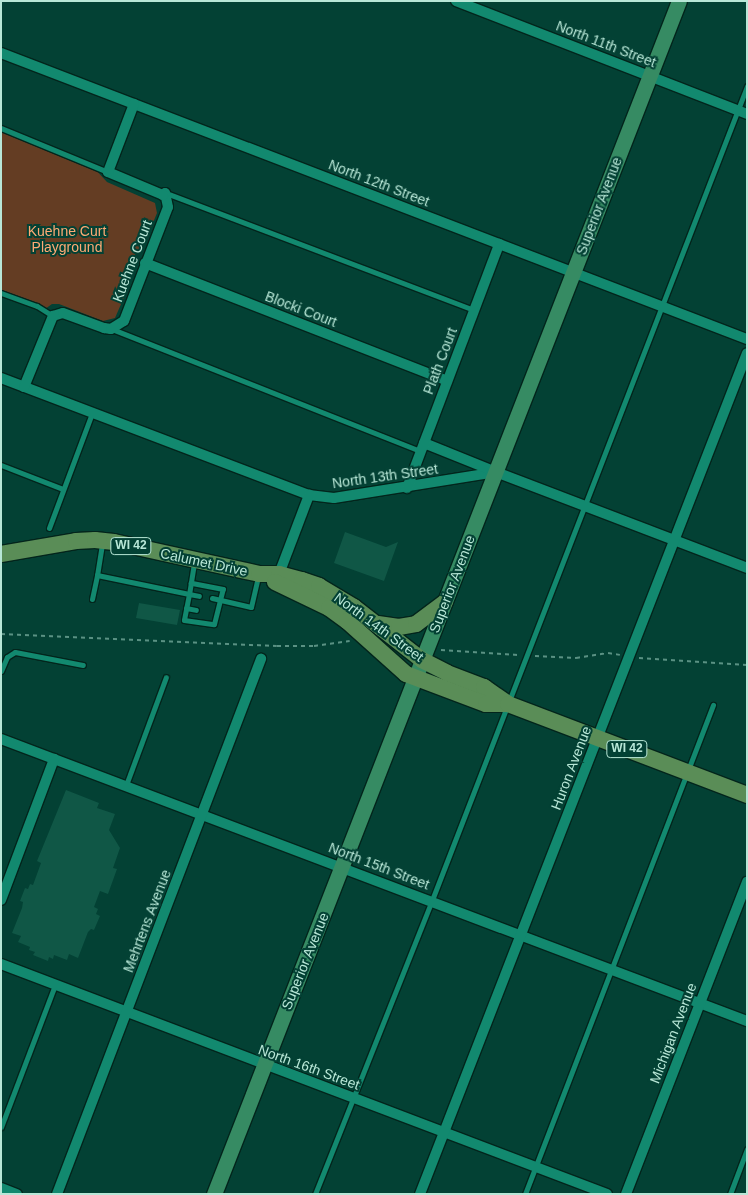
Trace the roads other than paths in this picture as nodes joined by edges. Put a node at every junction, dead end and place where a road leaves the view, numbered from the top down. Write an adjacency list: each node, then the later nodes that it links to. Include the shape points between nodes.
1 (456, 1): 4 (street, North 11th Street)
2 (679, 1): 4 (street, Superior Avenue)
3 (1, 53): 6 (street, North 12th Street)
4 (650, 76): 7 (street, North 11th Street); 13 (street, Superior Avenue)
5 (747, 86): 7 (lane)
6 (134, 104): 9 (street); 11 (street, North 12th Street)
7 (742, 112): 15 (lane)
8 (1, 128): 9 (lane)
9 (108, 172): 10 (street, via 163,195)
10 (165, 193): 12 (street, Kuehne Court, via 168,207); 16 (lane)
11 (499, 244): 13 (street, North 12th Street); 16 (street, Plath Court)
12 (145, 264): 18 (street, Kuehne Court, via 124,322); 22 (street, Blocki Court)
13 (573, 273): 15 (street, North 12th Street); 27 (street, Superior Avenue)
14 (1, 293): 17 (lane, via 37,306)
15 (661, 307): 19 (street, North 12th Street); 31 (lane)
16 (474, 310): 22 (street, Plath Court)
17 (53, 316): 18 (street, via 63,313); 23 (street)
18 (111, 329): 25 (lane)
19 (747, 340)
20 (747, 353): 34 (street, Huron Avenue)
21 (1, 378): 23 (street, North 13th Street)
22 (447, 380): 25 (street, Plath Court)
23 (24, 387): 24 (street, North 13th Street)
24 (92, 413): 29 (lane); 30 (street, North 13th Street)
25 (423, 447): 27 (street); 28 (street, Plath Court)
26 (1, 465): 29 (lane)
27 (496, 472): 28 (street, North 13th Street); 31 (street); 47 (street, Superior Avenue)
28 (407, 488): 30 (street, North 13th Street, via 334,498)
29 (63, 489): 32 (lane)
30 (309, 495): 39 (street)
31 (584, 506): 34 (street); 59 (lane)
32 (49, 528)
33 (102, 541): 35 (main road, Calumet Drive / WI 42, via 76,541); 36 (main road, Calumet Drive / WI 42); 40 (lane)
34 (674, 541): 37 (street); 61 (street, Huron Avenue)
35 (1, 554)
36 (195, 560): 38 (main road, Calumet Drive / WI 42); 41 (lane)
37 (747, 568)
38 (259, 574): 39 (main road, North 14th Street / WI 42); 45 (lane, via 251,607); 58 (main road, North 14th Street / WI 42, via 329,608)
39 (279, 574): 52 (main road, North 14th Street / WI 42, via 319,586)
40 (97, 575): 42 (lane); 46 (lane)
41 (191, 583): 42 (lane); 45 (lane, via 223,589)
42 (189, 594): 43 (lane); 48 (lane)
43 (199, 596)
44 (212, 598): 45 (lane)
45 (220, 599): 51 (lane)
46 (92, 600)
47 (445, 602): 52 (main road, via 416,624 400,627); 53 (street, Superior Avenue)
48 (186, 608): 49 (lane); 51 (lane, via 184,620 214,624)
49 (196, 610)
50 (209, 612): 51 (lane)
51 (217, 614)
52 (378, 624): 53 (main road, North 14th Street / WI 42)
53 (425, 653): 58 (street, Superior Avenue); 59 (main road, North 14th Street / WI 42, via 447,673 484,687)
54 (261, 658): 67 (street, Mehrtens Avenue)
55 (83, 665): 56 (lane, via 15,652 7,656)
56 (1, 671)
57 (166, 678): 65 (lane)
58 (415, 679): 59 (main road, North 14th Street / WI 42, via 486,704); 68 (street, Superior Avenue)
59 (508, 704): 61 (main road, North 14th Street / WI 42); 71 (lane)
60 (713, 705): 64 (lane)
61 (597, 738): 64 (main road, North 14th Street / WI 42); 72 (street, Huron Avenue)
62 (1, 739): 63 (street, North 15th Street)
63 (54, 759): 65 (street, North 15th Street); 70 (street)
64 (688, 772): 66 (main road, North 14th Street / WI 42); 74 (lane)
65 (126, 785): 67 (street, North 15th Street)
66 (747, 795)
67 (202, 814): 68 (street, North 15th Street); 77 (street, Mehrtens Avenue)
68 (342, 866): 71 (street, North 15th Street); 79 (street, Superior Avenue)
69 (747, 882): 76 (street, Michigan Avenue)
70 (1, 900)
71 (432, 900): 72 (street, North 15th Street); 80 (lane)
72 (521, 935): 74 (street, North 15th Street); 82 (street, Huron Avenue)
73 (1, 964): 75 (street, North 16th Street)
74 (611, 968): 76 (street, North 15th Street); 84 (lane)
75 (55, 985): 77 (street, North 16th Street); 81 (lane)
76 (700, 1003): 78 (street, North 15th Street); 93 (street, Michigan Avenue)
77 (126, 1014): 79 (street, North 16th Street); 87 (street, Mehrtens Avenue)
78 (747, 1020)
79 (264, 1065): 80 (street, North 16th Street); 88 (street, Superior Avenue)
80 (353, 1098): 82 (street, North 16th Street); 89 (lane)
81 (1, 1127)
82 (444, 1132): 84 (street, North 16th Street); 90 (street, Huron Avenue)
83 (747, 1149): 94 (lane)
84 (536, 1166): 91 (lane); 92 (street, North 16th Street)
85 (1, 1188): 86 (street)
86 (17, 1194)
87 (57, 1194)
88 (214, 1194)
89 (315, 1194)
90 (420, 1194)
91 (525, 1194)
92 (607, 1194)
93 (626, 1194)
94 (730, 1194)

